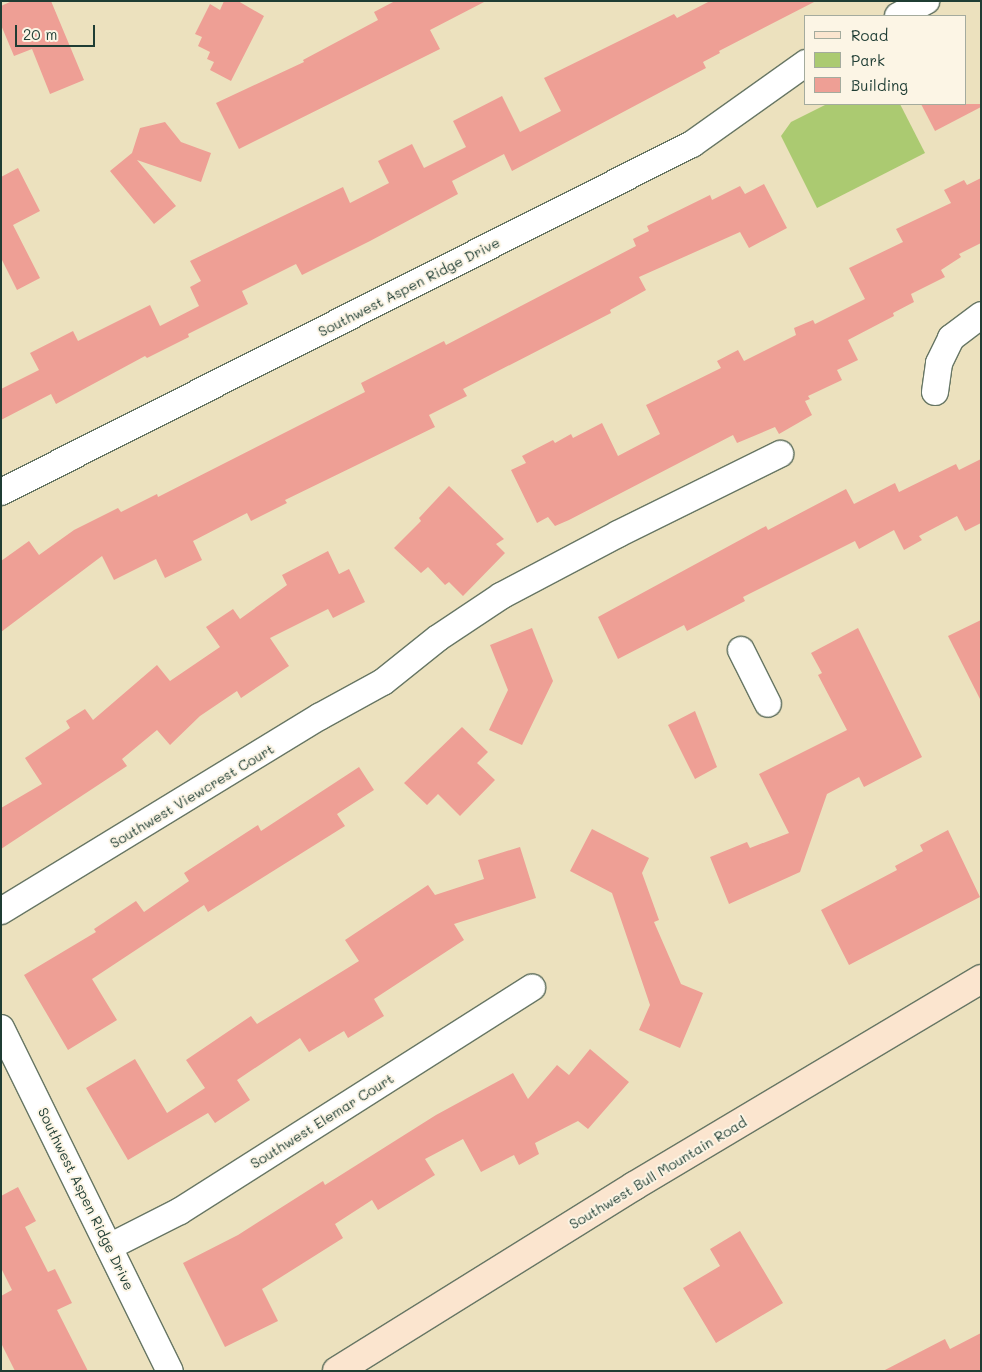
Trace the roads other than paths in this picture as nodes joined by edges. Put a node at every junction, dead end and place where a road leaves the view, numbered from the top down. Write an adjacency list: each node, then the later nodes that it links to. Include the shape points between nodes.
1 (926, 1): 2 (street)
2 (900, 15)
3 (804, 64): 7 (street, Southwest Aspen Ridge Drive, via 692,144)
4 (981, 315): 5 (street, via 951,338 939,363)
5 (935, 392)
6 (780, 454): 10 (street, Southwest Viewcrest Court, via 502,596 438,638 383,682 319,717)
7 (1, 492)
8 (741, 650): 9 (street)
9 (768, 704)
10 (1, 911)
11 (981, 979): 16 (main road, Southwest Bull Mountain Road, via 634,1186)
12 (532, 988): 14 (street, Southwest Elemar Court, via 180,1211)
13 (1, 1028): 14 (street, Southwest Aspen Ridge Drive)
14 (109, 1247): 15 (street, Southwest Aspen Ridge Drive)
15 (170, 1371)
16 (337, 1371)

